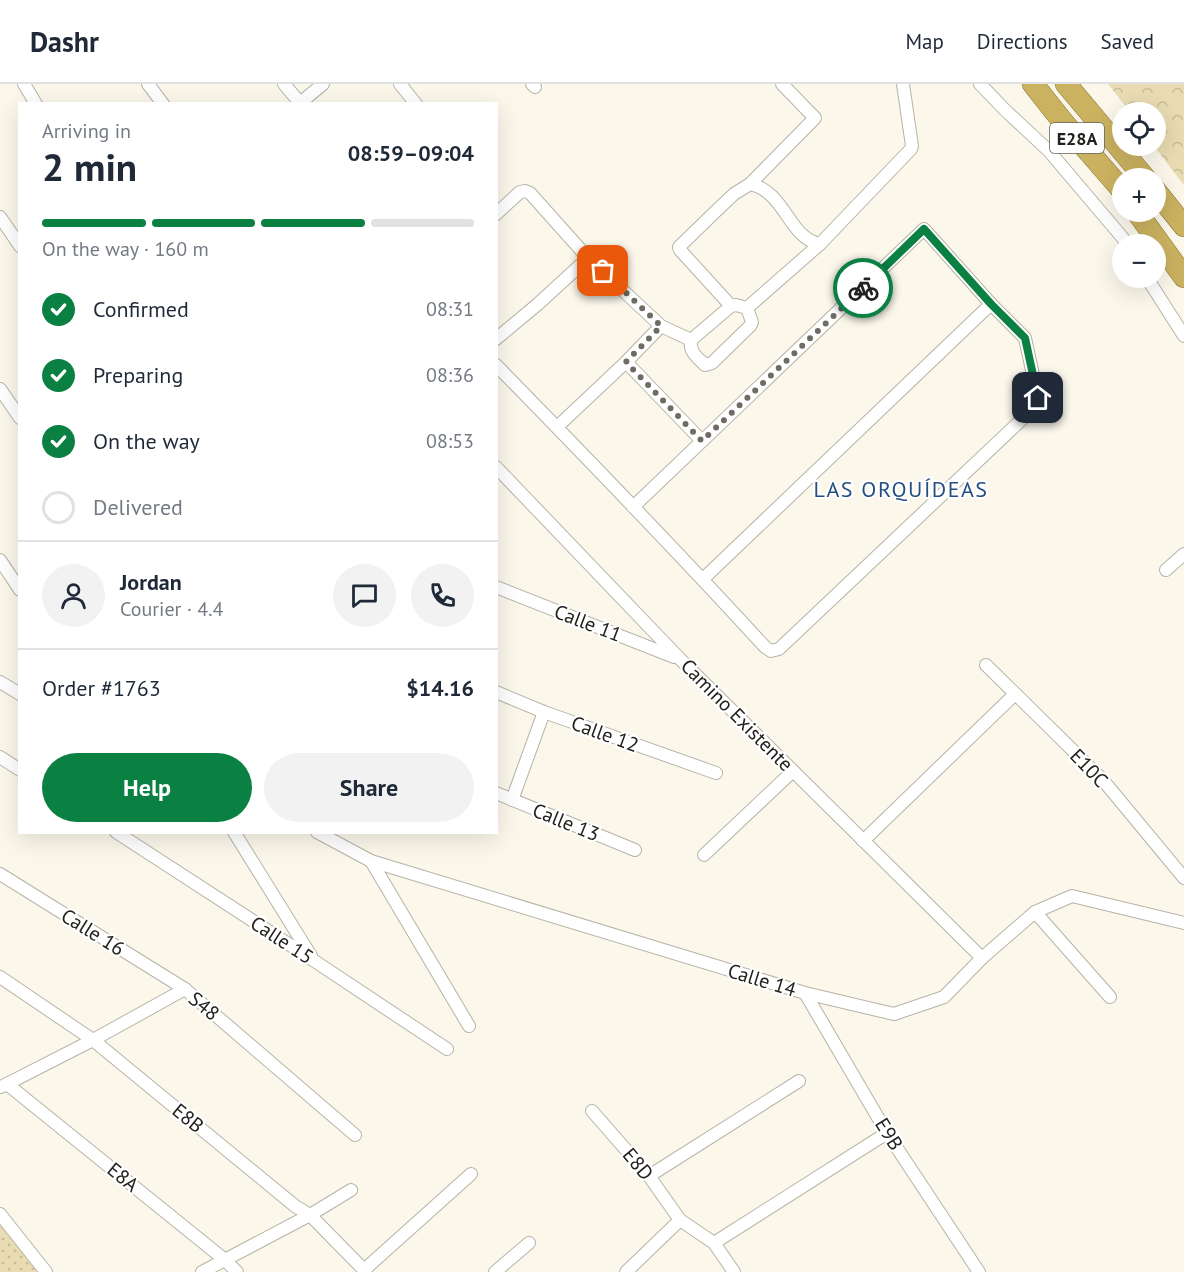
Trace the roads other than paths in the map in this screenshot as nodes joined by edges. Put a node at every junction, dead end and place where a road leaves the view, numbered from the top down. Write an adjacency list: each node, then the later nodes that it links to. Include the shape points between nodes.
1 (24, 84): 11 (street)
2 (148, 84): 12 (street)
3 (284, 84): 13 (street)
4 (323, 84): 14 (street)
5 (400, 84): 15 (street)
6 (782, 84): 18 (street, via 815,118)
7 (903, 84): 26 (street, via 911,149)
8 (980, 84): 24 (street, via 1049,151)
9 (1033, 84): 17 (highway, E28A)
10 (1066, 84): 16 (highway, E28A)
11 (35, 102)
12 (162, 102)
13 (299, 102)
14 (301, 102)
15 (414, 102)
16 (1137, 168)
17 (1112, 178)
18 (750, 184): 26 (street, via 771,194 804,237); 31 (street, via 679,247)
19 (1166, 204): 23 (highway)
20 (498, 212): 27 (street, via 525,190)
21 (0, 217): 25 (street)
22 (1144, 222): 28 (highway)
23 (1184, 226)
24 (1119, 234)
25 (18, 243)
26 (820, 244): 32 (street)
27 (588, 258): 33 (street); 35 (street)
28 (1184, 277)
29 (1153, 288): 34 (street)
30 (991, 304): 42 (street, via 924,229); 48 (street); 48 (street, via 1025,338 1038,398 1027,415 780,649 771,651 765,647)
31 (731, 306): 32 (street); 36 (street)
32 (747, 308): 36 (street, via 750,326 712,363 705,365 692,352)
33 (661, 326): 36 (street); 37 (street)
34 (1184, 336)
35 (498, 337)
36 (691, 340)
37 (626, 362): 41 (street); 42 (street)
38 (498, 367): 41 (street)
39 (0, 389): 40 (street)
40 (18, 415)
41 (557, 428): 44 (street)
42 (702, 441): 44 (street)
43 (498, 469): 53 (street, Camino Existente)
44 (633, 507): 48 (street)
45 (1184, 554): 47 (street)
46 (0, 560): 50 (street)
47 (1166, 570)
48 (703, 579)
49 (0, 580): 52 (street)
50 (18, 587)
51 (498, 588): 53 (street, Calle 11)
52 (18, 589)
53 (680, 659): 62 (street, Camino Existente)
54 (986, 665): 58 (street, E10C)
55 (0, 682): 56 (street)
56 (18, 693)
57 (498, 693): 59 (street, Calle 12)
58 (1016, 694): 69 (street); 74 (street, E10C, via 1102,779)
59 (544, 712): 63 (street, Calle 12); 65 (street)
60 (0, 757): 61 (street)
61 (18, 769)
62 (793, 771): 69 (street, Camino Existente); 71 (street)
63 (716, 773)
64 (498, 794): 65 (street, Calle 13)
65 (512, 800): 70 (street, Calle 13)
66 (119, 834): 78 (street, Calle 15)
67 (235, 834): 78 (street)
68 (321, 834): 72 (street, Calle 14)
69 (863, 841): 77 (street, Camino Existente)
70 (635, 850)
71 (704, 855)
72 (371, 861): 81 (street, Calle 14); 83 (street)
73 (0, 874): 80 (street, Calle 16)
74 (1184, 878)
75 (1035, 912): 76 (street, Calle 14, via 1072,896); 77 (street, Calle 14); 82 (street)
76 (1184, 923)
77 (982, 958): 81 (street, Calle 14, via 944,997 894,1014)
78 (313, 960): 85 (street, Calle 15)
79 (0, 977): 84 (street, E8B)
80 (185, 989): 84 (street, S48); 90 (street, S48)
81 (805, 993): 89 (street, E9B)
82 (1110, 997)
83 (469, 1026)
84 (93, 1040): 87 (street, S48); 95 (street, E8B)
85 (447, 1049)
86 (799, 1081): 92 (street)
87 (4, 1086): 99 (street, E8A)
88 (592, 1111): 92 (street, E8D)
89 (887, 1133): 98 (street); 107 (street, E9B)
90 (355, 1135)
91 (471, 1174): 100 (street)
92 (649, 1176): 96 (street, E8D)
93 (351, 1190): 95 (street)
94 (0, 1214): 101 (street)
95 (310, 1215): 99 (street); 100 (street, E8B)
96 (680, 1220): 98 (street); 105 (street)
97 (529, 1243): 104 (street)
98 (714, 1243): 106 (street)
99 (225, 1260): 102 (street); 103 (street, E8A)
100 (365, 1271)
101 (46, 1272)
102 (202, 1272)
103 (237, 1272)
104 (495, 1272)
105 (626, 1272)
106 (734, 1272)
107 (979, 1272)

